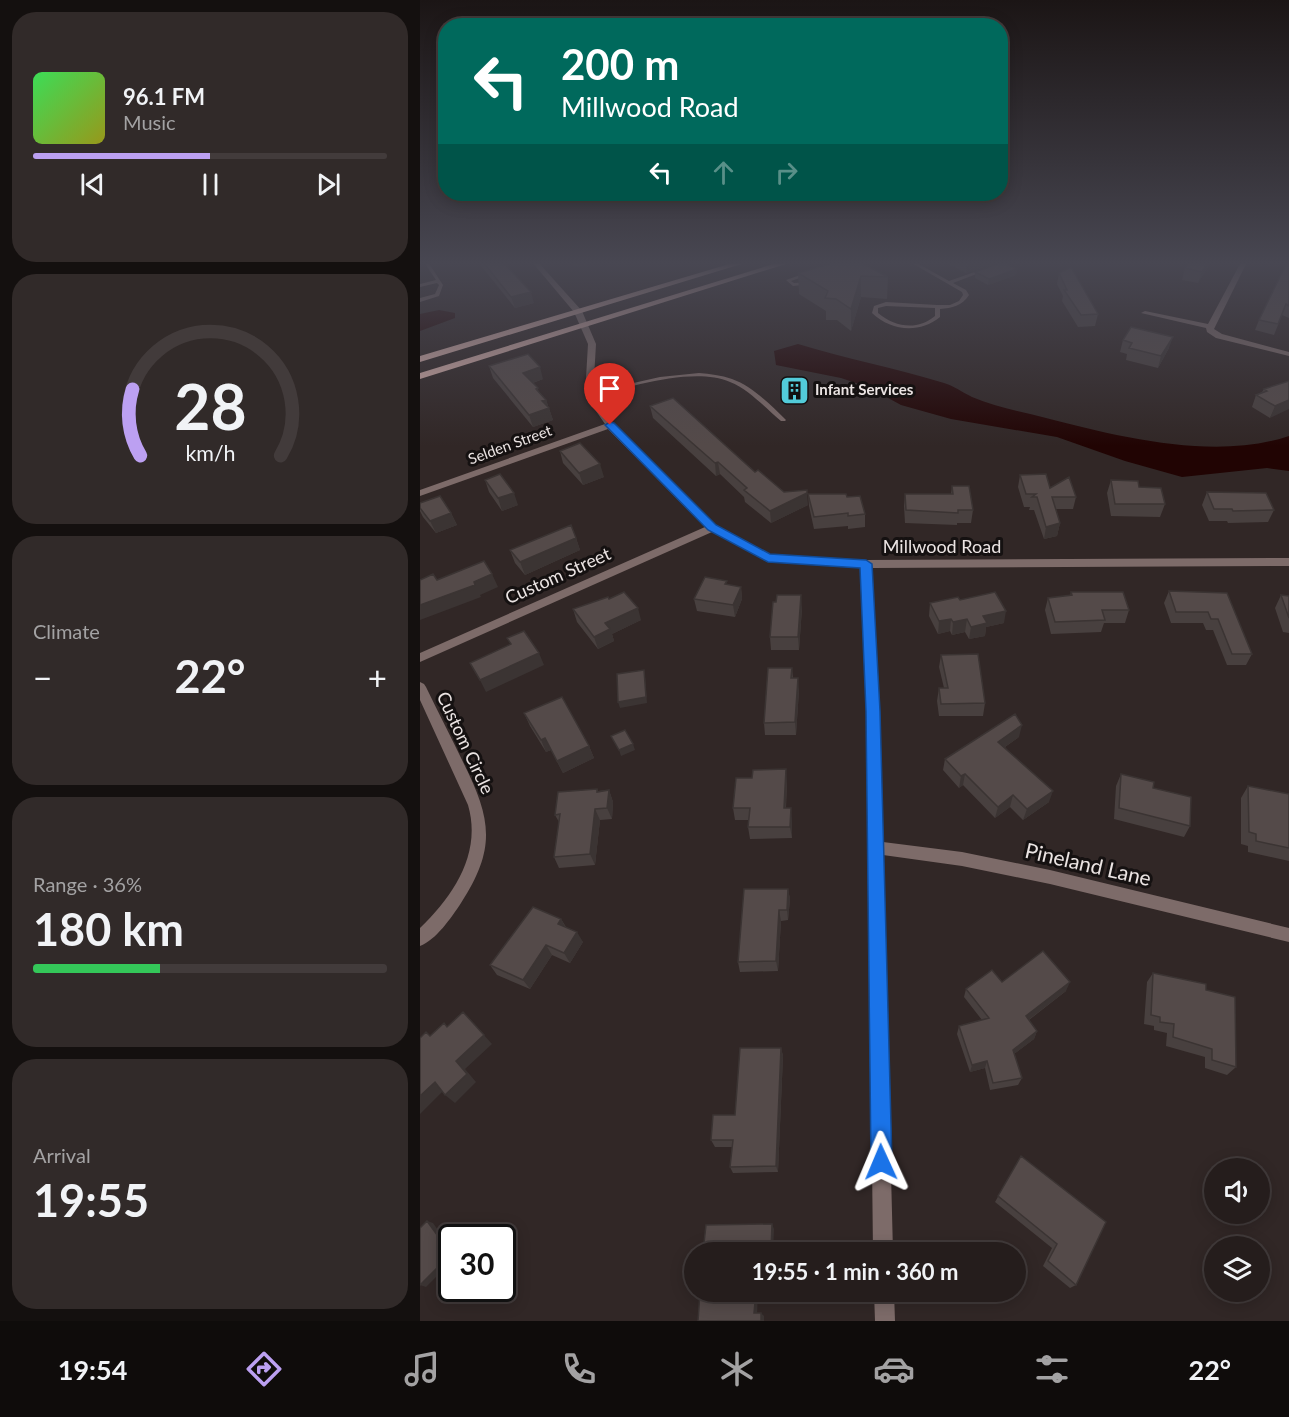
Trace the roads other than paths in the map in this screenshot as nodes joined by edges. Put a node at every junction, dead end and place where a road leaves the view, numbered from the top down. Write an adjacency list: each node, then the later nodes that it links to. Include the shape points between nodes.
1 (536, 324): 10 (main road)
2 (587, 324): 7 (main road)
3 (893, 324): 4 (lane, via 913,328)
4 (928, 324)
5 (1194, 324): 8 (street)
6 (1212, 324): 8 (street)
7 (583, 325): 11 (main road); 12 (street, via 591,344)
8 (1210, 327): 9 (street, via 1219,336)
9 (1289, 354)
10 (420, 359)
11 (420, 376)
12 (588, 395): 13 (lane, via 669,378 720,377 742,386); 14 (street, Millwood Road)
13 (783, 420)
14 (610, 425): 15 (street, Selden Street); 16 (street, Millwood Road)
15 (420, 493)
16 (712, 528): 18 (street, Millwood Road, via 768,558); 19 (street, Custom Street)
17 (1289, 562): 18 (street, Millwood Road)
18 (866, 564): 21 (street)
19 (420, 658)
20 (420, 687): 23 (street, Custom Circle, via 471,791 479,821 478,845 470,871 437,923)
21 (876, 848): 22 (street, Pineland Lane, via 962,859 1050,877); 24 (street)
22 (1289, 935)
23 (420, 939)
24 (883, 1242)
25 (884, 1302): 26 (street)
26 (885, 1321)

